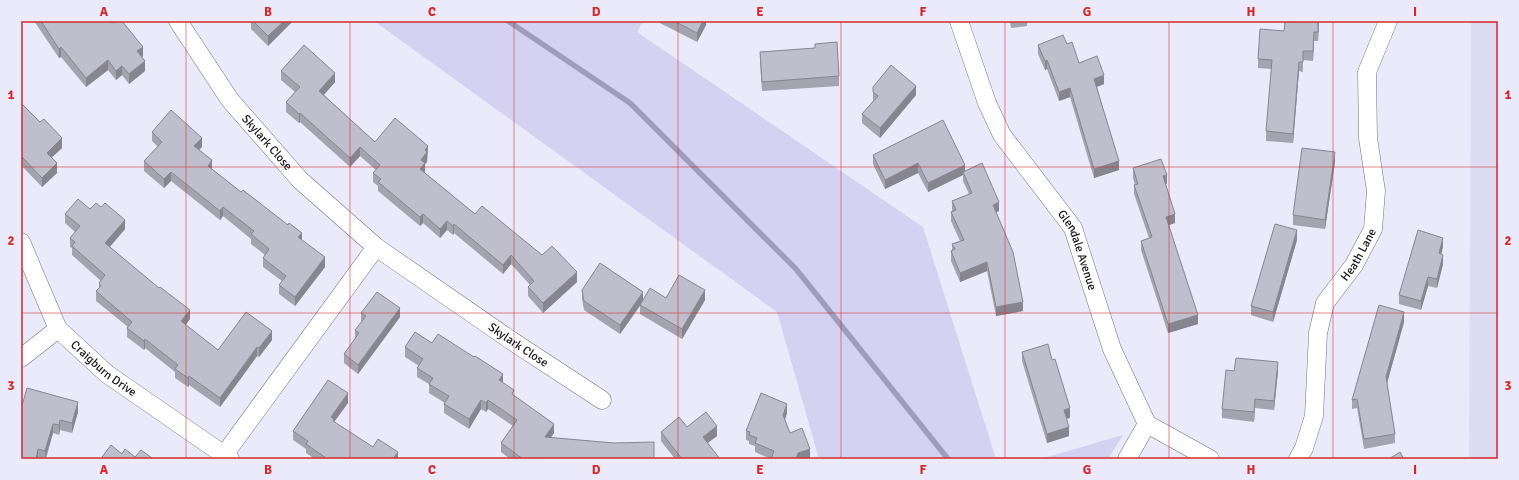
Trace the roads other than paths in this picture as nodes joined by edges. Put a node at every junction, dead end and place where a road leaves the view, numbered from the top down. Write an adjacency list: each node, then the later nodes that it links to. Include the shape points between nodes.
1 (178, 21): 5 (street, Skylark Close, via 230,100 300,180)
2 (958, 21): 9 (street, Glendale Avenue, via 987,103 1002,135 1073,228 1112,349)
3 (1388, 21): 13 (street, Heath Lane, via 1367,72 1368,138 1376,191 1373,230 1354,265 1325,303 1318,333 1314,416)
4 (21, 242): 6 (street, Craigburn Drive)
5 (376, 247): 8 (street, Skylark Close); 10 (street)
6 (58, 329): 7 (street); 10 (street, Craigburn Drive, via 107,374)
7 (21, 358)
8 (602, 400)
9 (1147, 424): 11 (street); 12 (street)
10 (227, 457)
11 (1127, 459)
12 (1210, 459)
13 (1298, 459)

